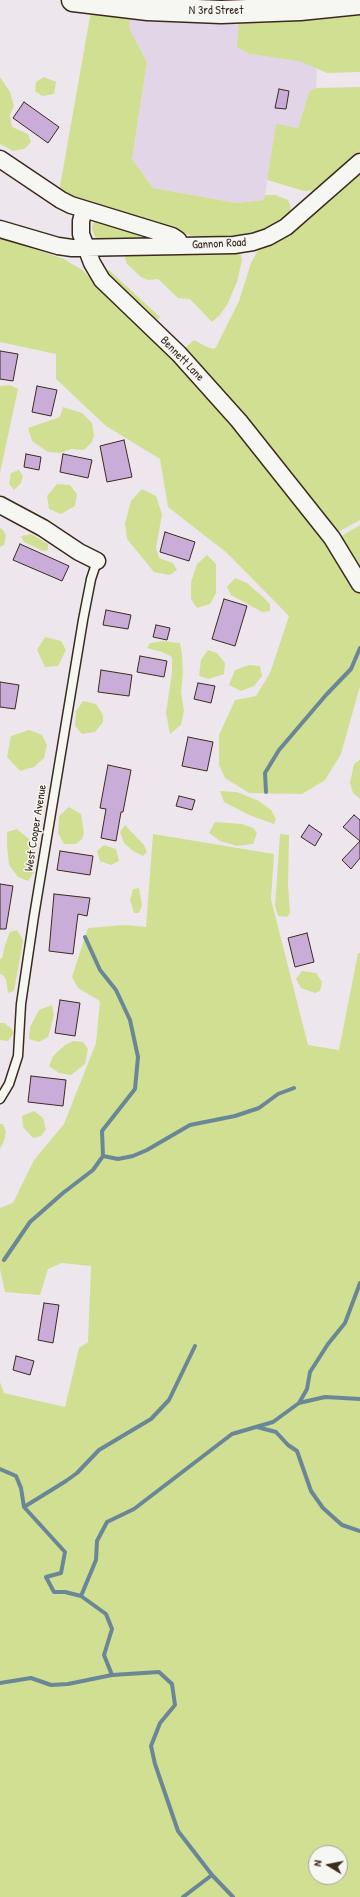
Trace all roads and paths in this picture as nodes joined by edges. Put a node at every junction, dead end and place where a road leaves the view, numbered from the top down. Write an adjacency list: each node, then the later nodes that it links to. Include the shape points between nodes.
1 (73, 0): 2 (main road, N 3rd Street, via 148,9 221,12 300,9)
2 (360, 3)
3 (0, 159): 5 (street, via 61,200)
4 (360, 162): 7 (street, Gannon Road, via 286,227 268,237 234,245)
5 (84, 210): 7 (street, Gannon Road, via 172,236 178,240); 8 (street, Bennett Lane, via 81,234)
6 (0, 229): 8 (street, via 58,246)
7 (179, 246): 8 (street)
8 (86, 248): 11 (street, Bennett Lane, via 102,280 179,354 244,426 332,538)
9 (0, 506): 10 (street, via 43,528)
10 (97, 561): 12 (lane, West Cooper Avenue, via 83,620 34,916 21,1004 18,1056 9,1084)
11 (360, 584)
12 (0, 1099)

